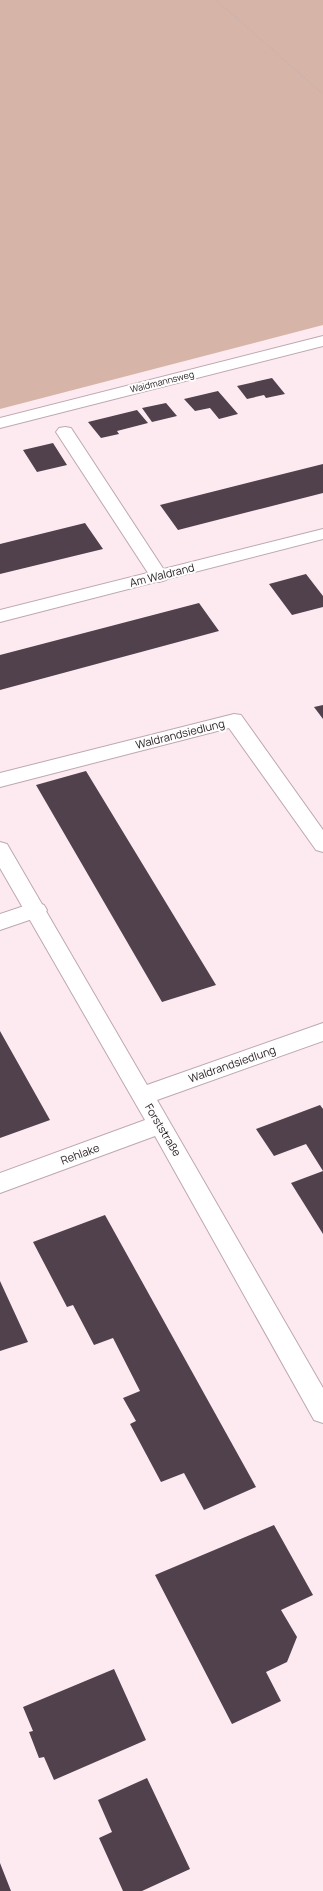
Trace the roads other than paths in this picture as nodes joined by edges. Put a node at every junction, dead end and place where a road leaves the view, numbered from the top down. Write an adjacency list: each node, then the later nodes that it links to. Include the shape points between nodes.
1 (323, 341): 2 (street, Waidmannsweg)
2 (0, 423)
3 (65, 432): 5 (street)
4 (323, 534): 5 (street, Am Waldrand)
5 (160, 576): 6 (street, Am Waldrand)
6 (0, 616)
7 (0, 780): 8 (street, Waldrandsiedlung, via 234,720)
8 (323, 845)
9 (0, 849): 10 (street, Forststraße)
10 (36, 910): 11 (street); 13 (street, Forststraße)
11 (0, 922)
12 (323, 1032): 13 (street, Waldrandsiedlung)
13 (142, 1096): 14 (street, Forststraße)
14 (160, 1124): 15 (street, Rehlake); 16 (street, Forststraße)
15 (0, 1183)
16 (323, 1412)

